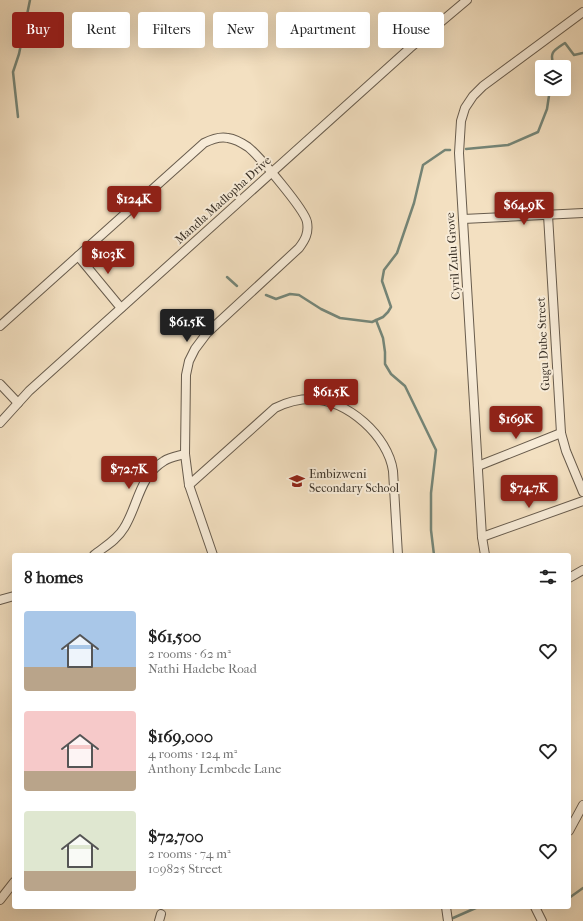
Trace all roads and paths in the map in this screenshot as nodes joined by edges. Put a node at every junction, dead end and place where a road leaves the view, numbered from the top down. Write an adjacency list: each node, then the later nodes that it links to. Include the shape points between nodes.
1 (467, 0): 3 (street, Mandla Madlopha Drive)
2 (583, 12): 6 (street, Cyril Zulu Grove, via 483,86 472,96 465,108 461,121 459,153)
3 (271, 173): 7 (street, via 238,141 228,138 212,139 192,153); 8 (street, Mandla Madlopha Drive); 14 (street, via 304,216 307,222 307,235 299,248 207,333 195,350 186,375)
4 (583, 213): 5 (street)
5 (548, 215): 6 (street); 13 (street, Gugu Dube Street)
6 (463, 219): 15 (street, Cyril Zulu Grove)
7 (78, 256): 8 (street); 9 (street)
8 (121, 308): 11 (street, Mandla Madlopha Drive)
9 (2, 320)
10 (0, 384): 11 (street)
11 (18, 403): 12 (street, Mandla Madlopha Drive)
12 (0, 422)
13 (561, 433): 15 (street); 17 (street, Gugu Dube Street)
14 (185, 454): 16 (street); 20 (street, via 164,460 151,472 124,528)
15 (478, 466): 19 (street, Cyril Zulu Grove)
16 (189, 485): 21 (street); 22 (street, via 275,408 284,403 312,399 338,405 370,428 388,452 393,471)
17 (583, 492)
18 (583, 501): 19 (street)
19 (482, 537): 23 (street, Cyril Zulu Grove)
20 (97, 553)
21 (212, 553)
22 (398, 553)
23 (485, 553)
24 (583, 570): 25 (street)
25 (571, 577)
26 (12, 597): 27 (street)
27 (0, 600)
28 (583, 805): 29 (street)
29 (571, 827)
30 (12, 885): 31 (street)
31 (0, 900)
32 (446, 909): 34 (street)
33 (536, 909): 35 (street)
34 (448, 921)
35 (542, 921)

